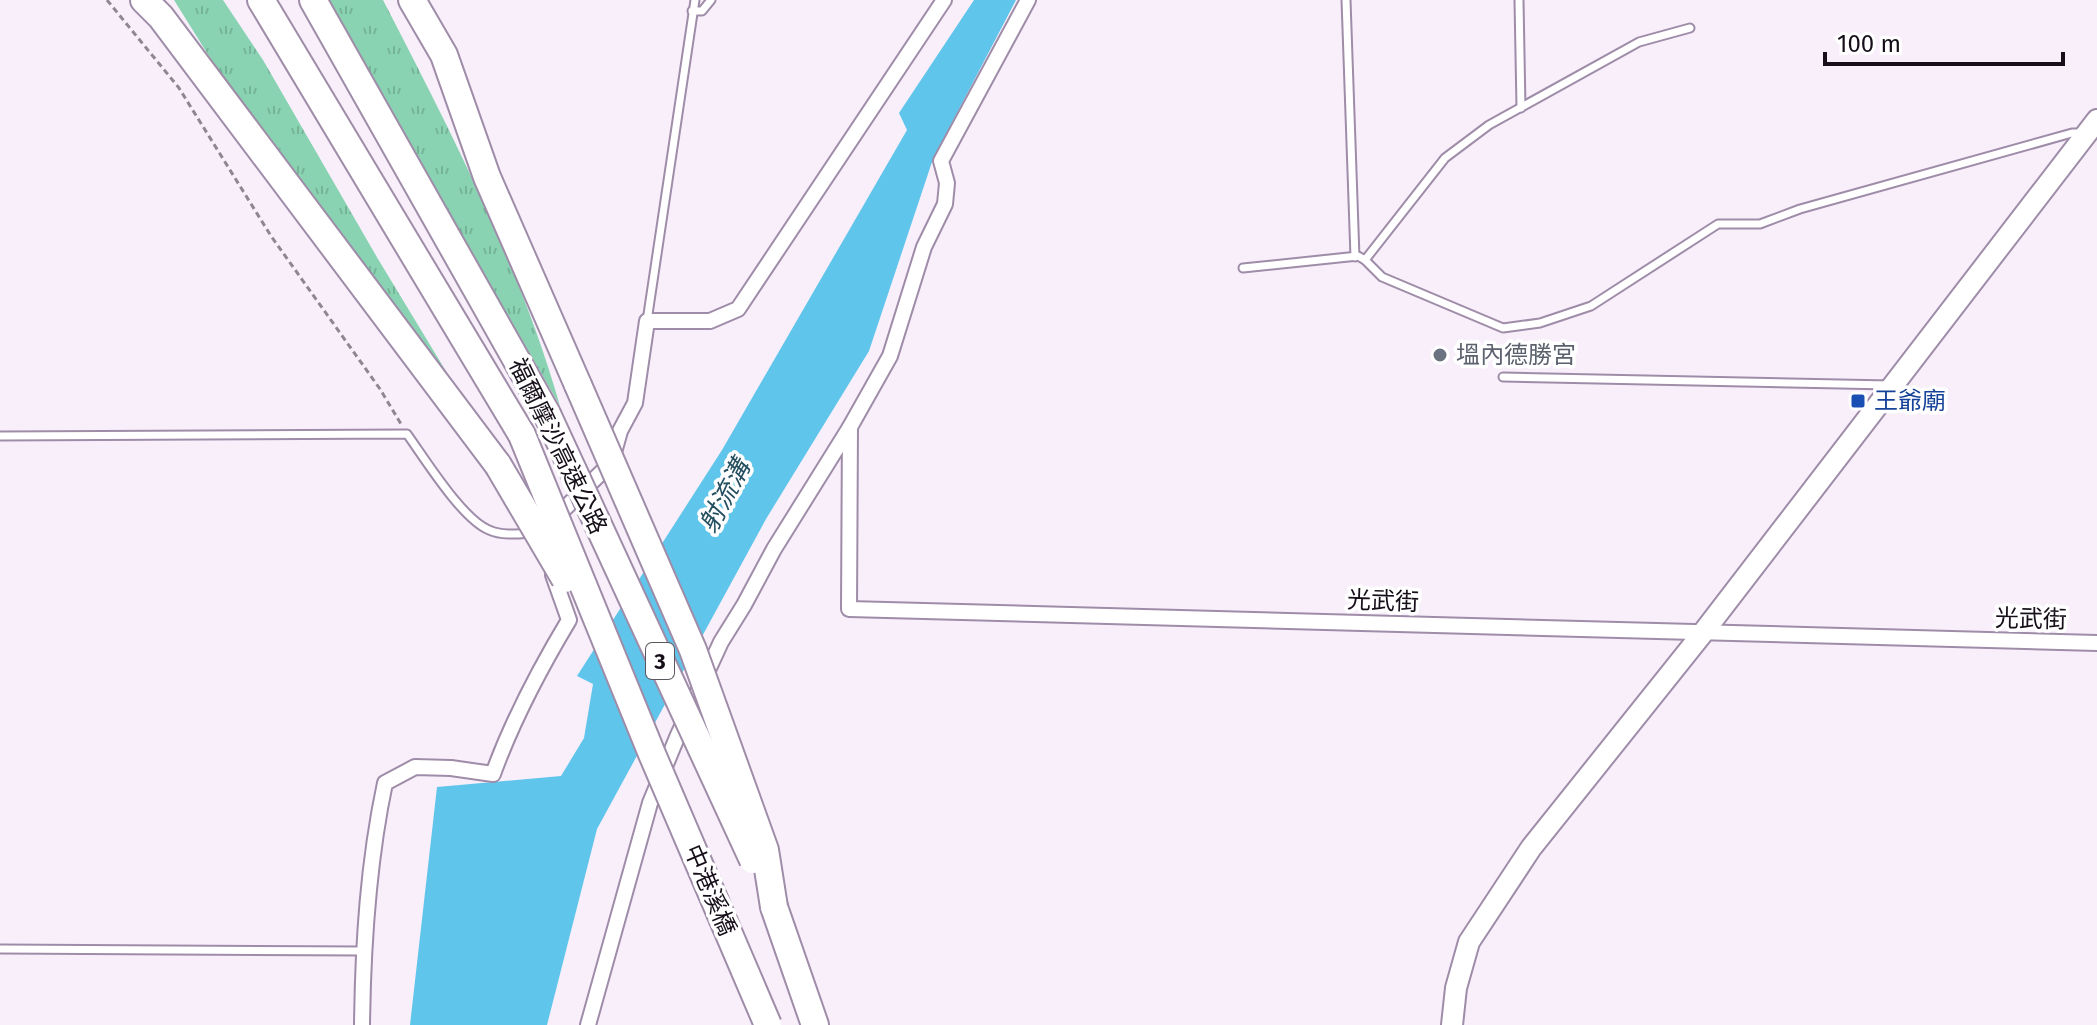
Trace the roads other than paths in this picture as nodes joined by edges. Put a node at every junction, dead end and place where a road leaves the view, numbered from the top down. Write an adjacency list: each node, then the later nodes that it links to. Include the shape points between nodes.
1 (144, 0): 16 (highway)
2 (165, 0): 16 (highway)
3 (261, 0): 30 (highway, 福爾摩沙高速公路 / 3, bridge, via 522,435)
4 (313, 0): 31 (highway, 福爾摩沙高速公路 / 3, bridge, via 547,414)
5 (412, 0): 15 (highway)
6 (425, 0): 15 (highway)
7 (695, 0): 13 (lane)
8 (711, 0): 13 (lane, via 702,11)
9 (944, 0): 22 (street, via 738,309 710,321)
10 (1028, 0): 25 (street, via 941,161 945,204 924,247 890,356)
11 (1346, 0): 19 (lane)
12 (1519, 0): 17 (lane)
13 (692, 11): 22 (lane)
14 (1690, 28): 17 (lane, via 1639,42)
15 (444, 55): 31 (highway, bridge, via 487,177 693,650 765,850)
16 (206, 80): 30 (highway, bridge, via 498,465 579,603)
17 (1521, 108): 20 (lane, via 1445,158)
18 (2093, 130): 20 (lane, via 1760,224 1718,224 1591,306 1540,323 1503,328 1382,277); 24 (street)
19 (1355, 257): 20 (lane); 21 (lane)
20 (1365, 260)
21 (1243, 268)
22 (647, 321): 27 (street, via 635,403 611,463)
23 (1503, 377): 24 (lane)
24 (1892, 385): 28 (street)
25 (850, 427): 28 (street, 光武街, via 849,609); 35 (street, via 721,642 678,735 650,803)
26 (0, 436): 27 (lane, via 407,434 470,518 490,531)
27 (539, 533): 33 (street, via 569,620 531,683 493,774 415,767 385,783 374,835)
28 (1702, 634): 29 (street, 光武街); 38 (street, via 1531,848 1491,907 1469,942)
29 (2097, 643)
30 (652, 754): 36 (highway, 中港溪橋 / 3, bridge)
31 (774, 907): 37 (highway, 3)
32 (0, 949): 33 (lane)
33 (363, 951): 34 (street)
34 (362, 1025)
35 (588, 1025)
36 (768, 1025)
37 (815, 1025)
38 (1452, 1025)

